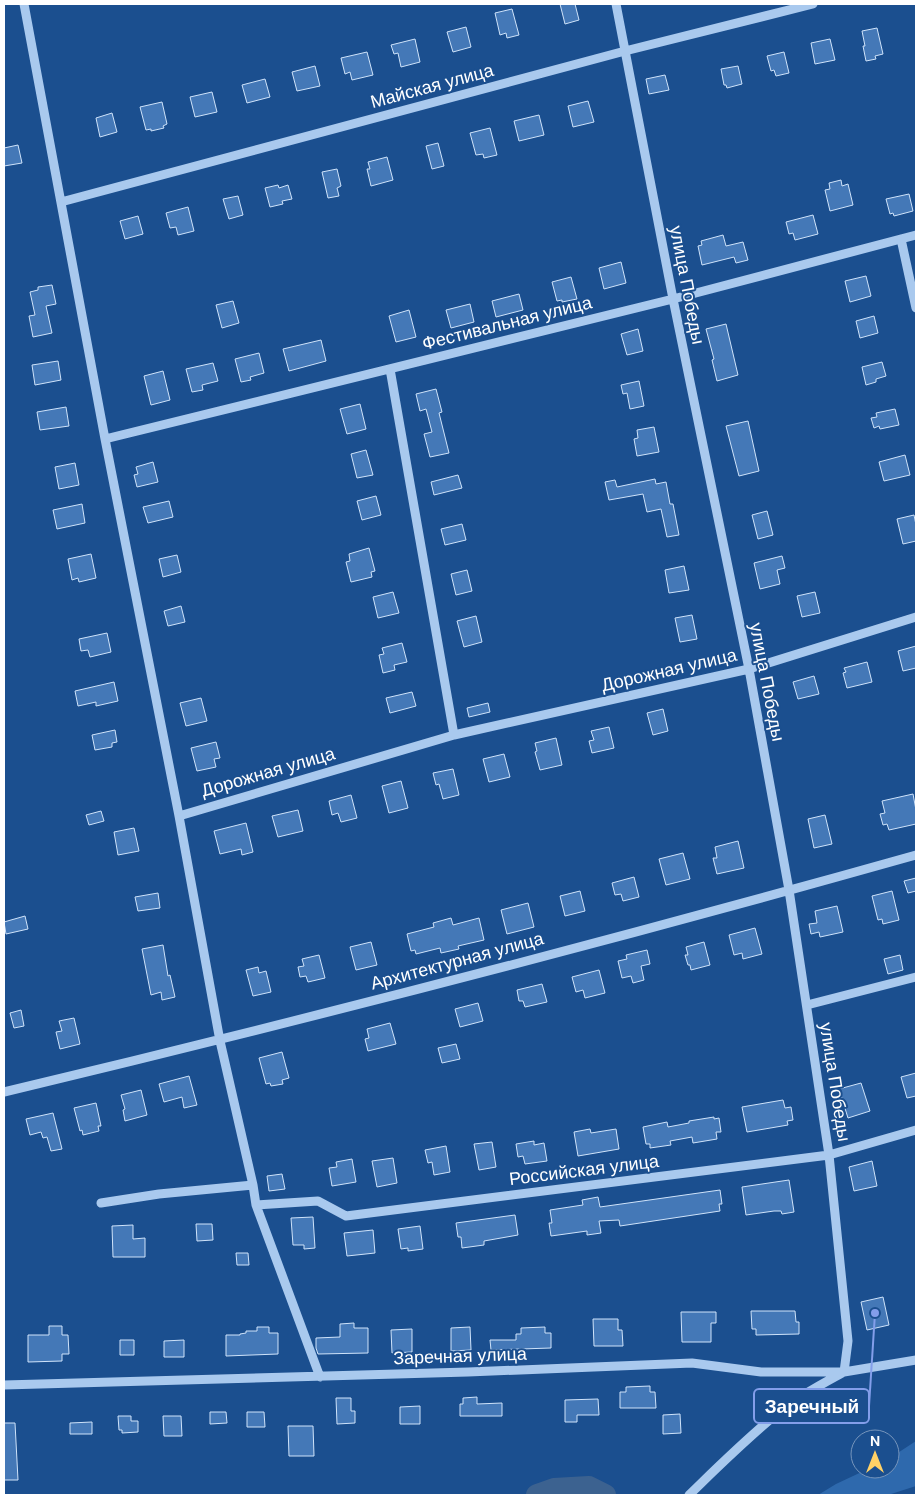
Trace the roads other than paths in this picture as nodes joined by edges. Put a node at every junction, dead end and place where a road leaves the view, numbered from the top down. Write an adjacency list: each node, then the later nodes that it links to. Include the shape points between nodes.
1 (24, 4): 5 (street)
2 (616, 4): 4 (street, улица Победы)
3 (812, 4): 4 (street, Майская улица)
4 (625, 51): 5 (street, Майская улица); 8 (street, улица Победы)
5 (61, 202): 11 (street)
6 (916, 235): 7 (street, Фестивальная улица)
7 (901, 239): 8 (street, Фестивальная улица); 9 (street)
8 (673, 299): 10 (street, Фестивальная улица); 13 (street, улица Победы)
9 (916, 308)
10 (390, 369): 11 (street, Фестивальная улица); 14 (street)
11 (105, 439): 15 (street)
12 (916, 617): 13 (street, Дорожная улица)
13 (749, 668): 14 (street, Дорожная улица); 17 (street, улица Победы)
14 (454, 735): 15 (street, Дорожная улица)
15 (178, 816): 20 (street)
16 (916, 855): 17 (street, Архитектурная улица)
17 (790, 890): 19 (street, улица Победы); 20 (street, Архитектурная улица)
18 (916, 976): 19 (street)
19 (807, 1005): 23 (street, улица Победы)
20 (220, 1040): 21 (street, Архитектурная улица); 24 (street)
21 (4, 1092)
22 (916, 1130): 23 (street, Российская улица)
23 (829, 1155): 26 (street, Российская улица, via 346,1216 318,1201); 28 (street, улица Победы, via 848,1342)
24 (253, 1185): 25 (street); 26 (street)
25 (101, 1203)
26 (256, 1205): 29 (street)
27 (916, 1360): 28 (street, Заречная улица)
28 (844, 1372): 29 (street, Заречная улица, via 761,1372 692,1363); 31 (street, via 784,1409)
29 (320, 1377): 30 (street, Заречная улица)
30 (4, 1385)
31 (689, 1495)

